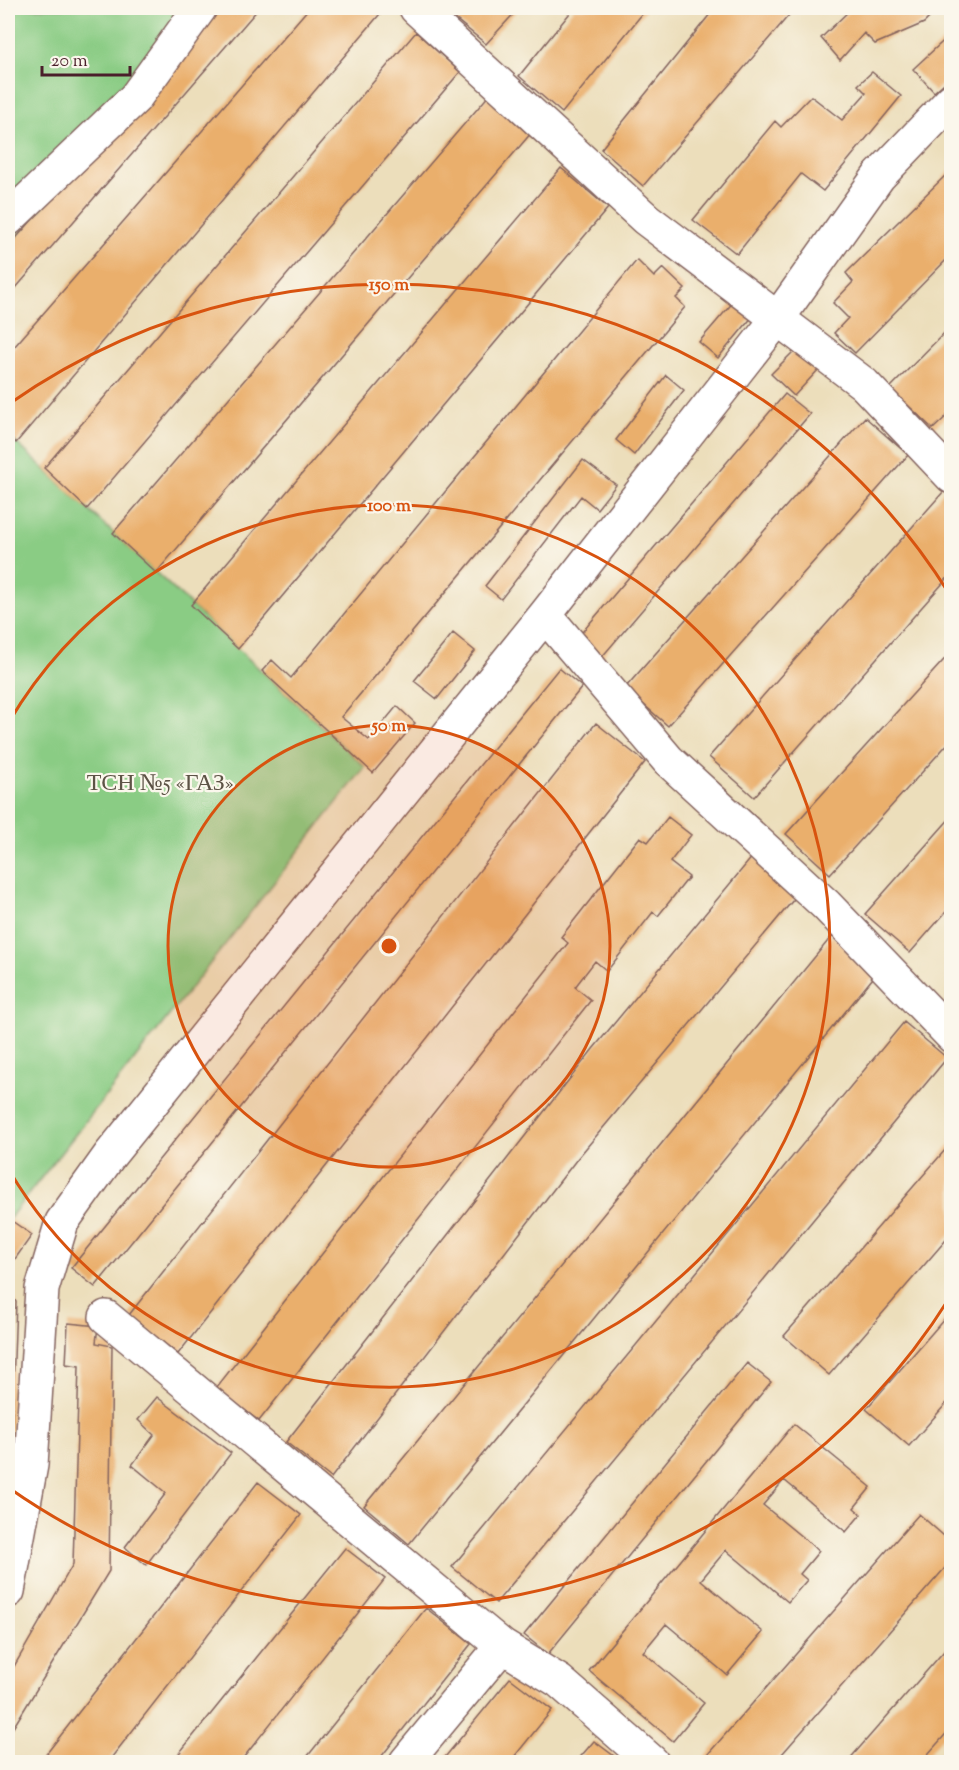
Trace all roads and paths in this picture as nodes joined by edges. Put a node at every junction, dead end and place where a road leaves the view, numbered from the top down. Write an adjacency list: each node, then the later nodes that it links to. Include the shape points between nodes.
1 (200, 8): 4 (lane, via 135,98)
2 (416, 8): 5 (lane, via 646,219)
3 (951, 100): 5 (lane, via 879,176)
4 (8, 219)
5 (778, 318): 6 (lane, via 864,384); 7 (lane)
6 (951, 477)
7 (545, 615): 8 (lane, via 668,760 825,905); 10 (lane, via 110,1155 62,1222 42,1289 31,1465)
8 (951, 1036)
9 (106, 1317): 11 (lane)
10 (8, 1592)
11 (502, 1646): 12 (lane); 13 (lane, via 559,1681)
12 (406, 1762)
13 (652, 1762)

